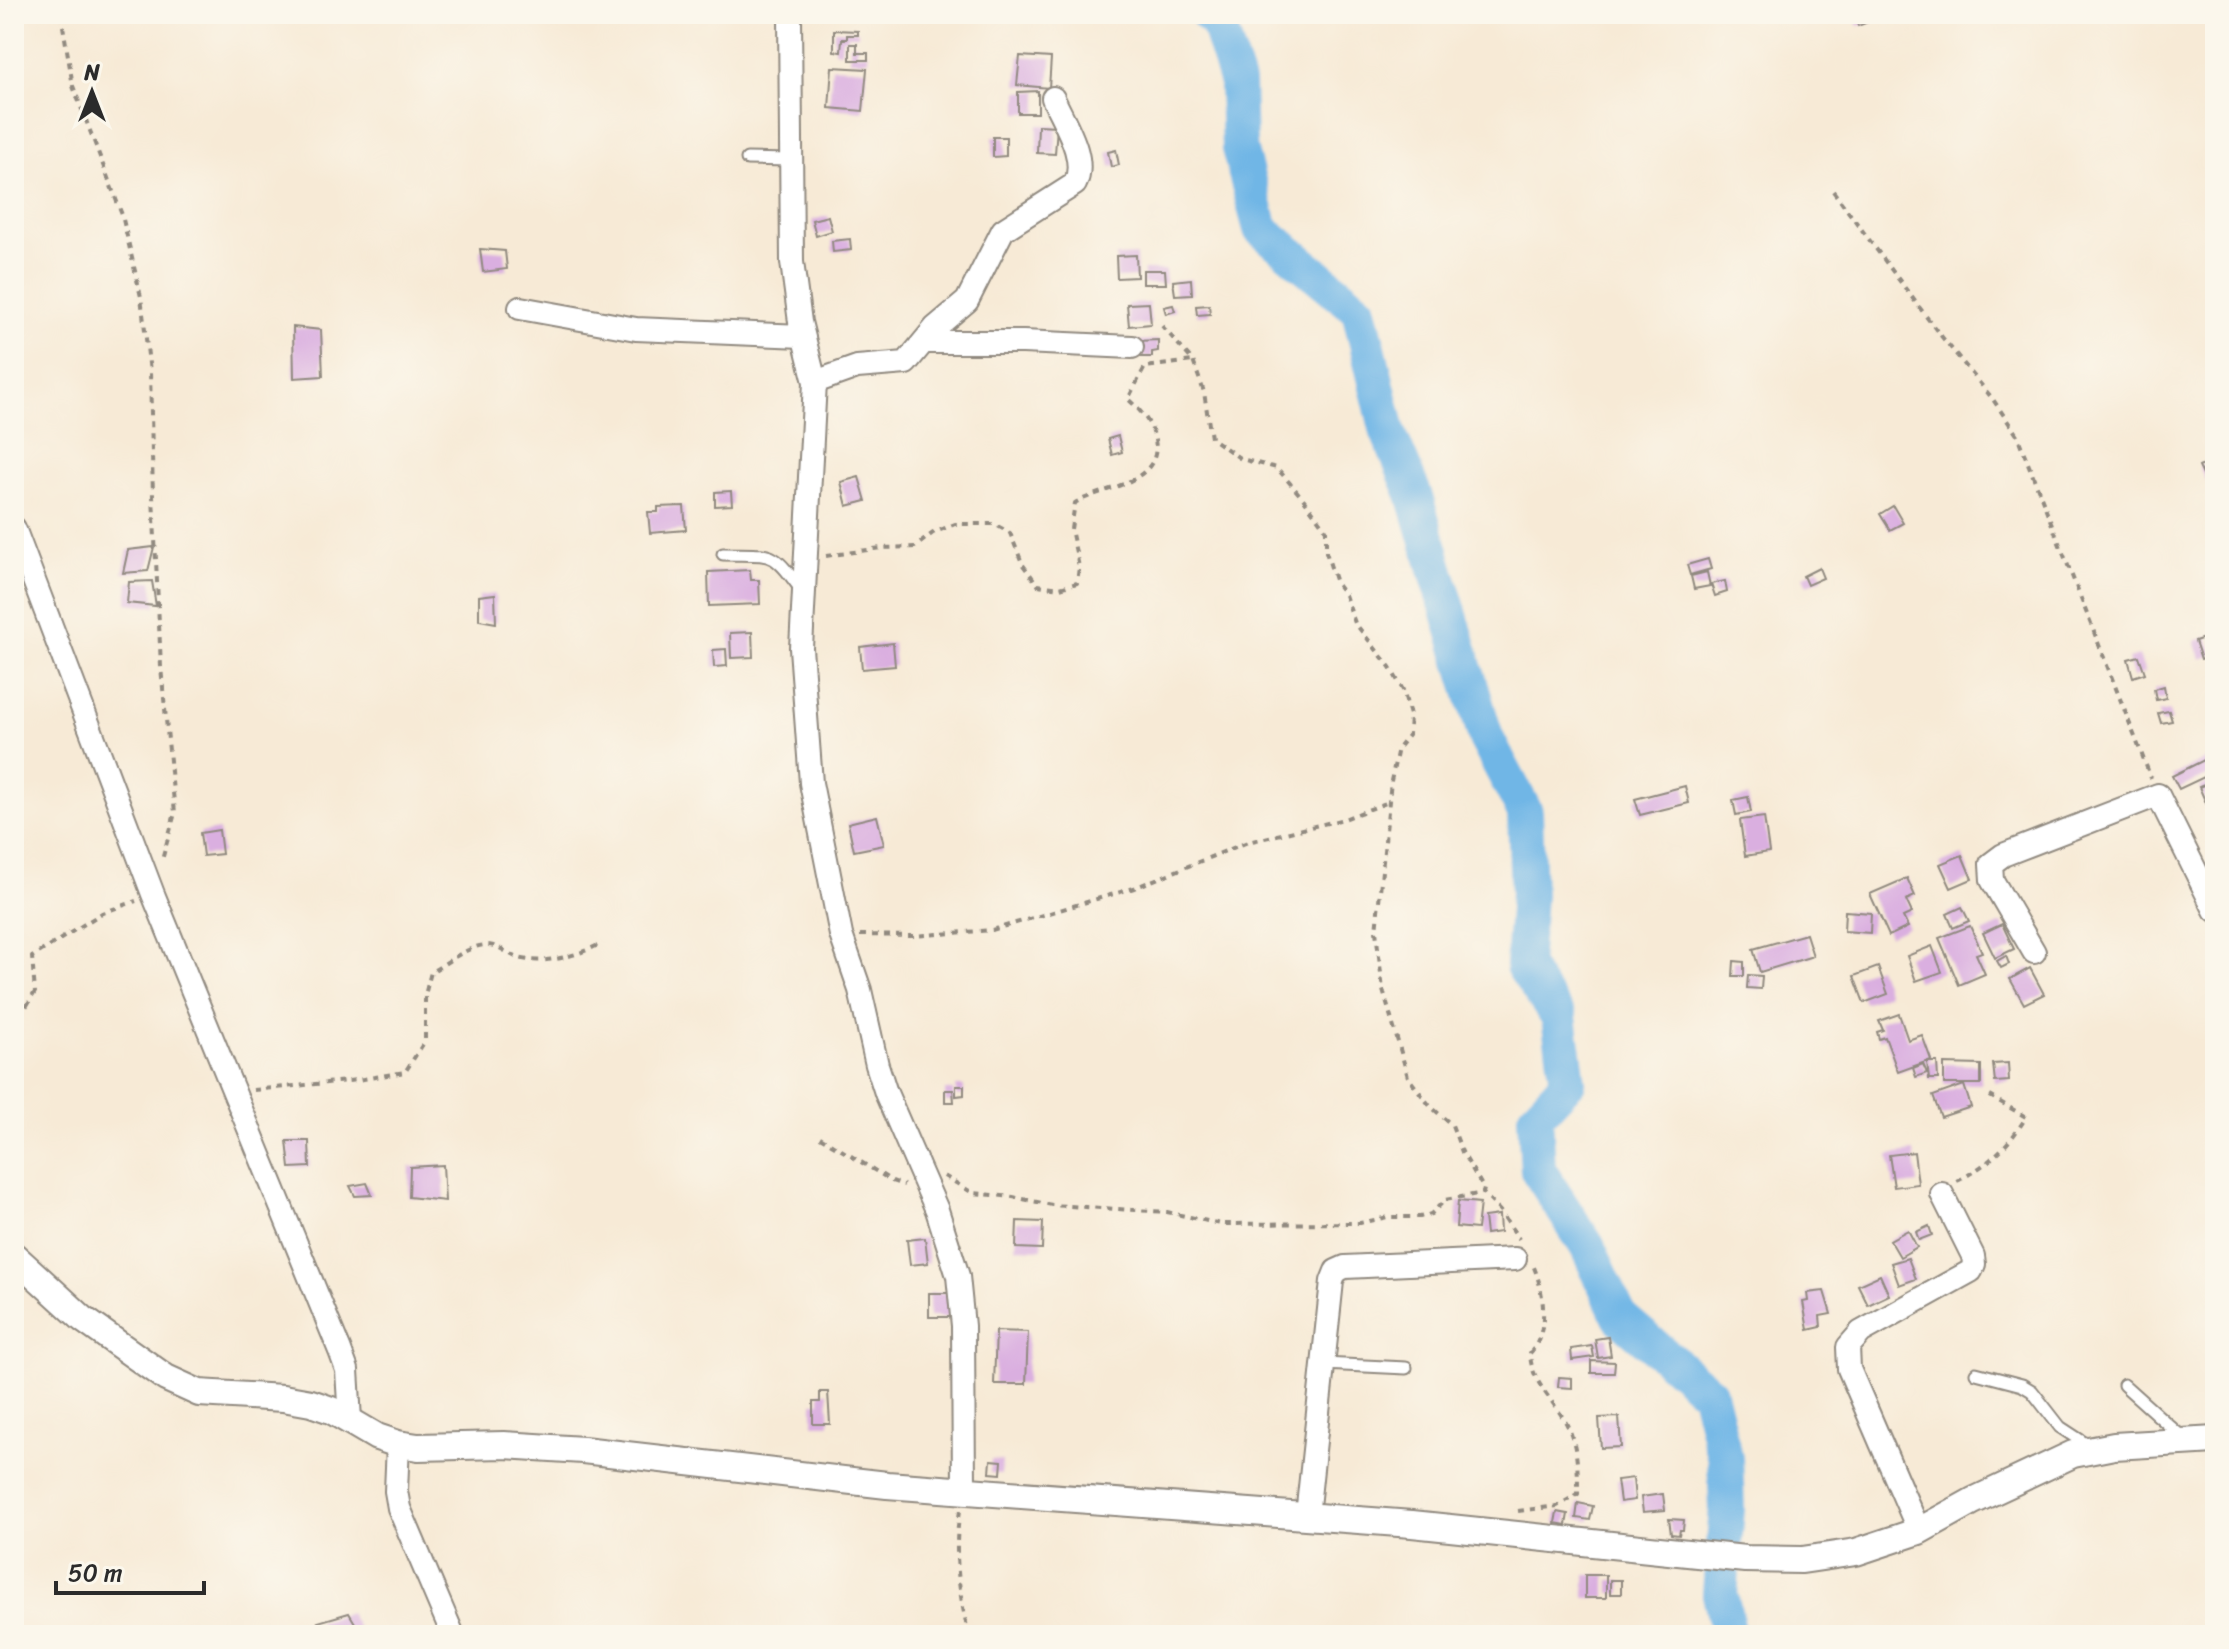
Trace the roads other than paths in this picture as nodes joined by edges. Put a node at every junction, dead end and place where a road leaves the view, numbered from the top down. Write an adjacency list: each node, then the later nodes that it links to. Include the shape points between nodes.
1 (790, 14): 4 (street)
2 (1053, 98): 7 (street, via 1080,175 1075,184 1003,230 967,301)
3 (747, 159): 4 (lane)
4 (790, 160): 6 (street, via 792,262)
5 (520, 308): 6 (street, via 636,329)
6 (803, 336): 9 (street)
7 (924, 342): 8 (street); 9 (street, via 901,365 857,367)
8 (1132, 347)
9 (815, 382): 12 (street)
10 (14, 528): 22 (street, via 153,894 347,1370)
11 (723, 554): 12 (lane, via 776,558)
12 (803, 592): 27 (street, via 801,648 811,783 841,935 877,1065 948,1244 961,1300)
13 (2215, 910): 14 (street, via 2158,795 1991,864 1992,880)
14 (2034, 952)
15 (1942, 1194): 29 (street, via 1973,1256 1971,1271 1861,1332 1848,1347 1849,1369)
16 (14, 1256): 22 (street, via 110,1341 174,1383 215,1396 311,1403)
17 (1524, 1256): 18 (street, via 1336,1271)
18 (1323, 1364): 19 (lane); 28 (street)
19 (1406, 1368)
20 (1976, 1373): 26 (lane, via 2032,1391 2060,1427)
21 (2124, 1385): 24 (lane)
22 (350, 1420): 25 (street)
23 (2215, 1440): 24 (street)
24 (2189, 1443): 26 (street)
25 (398, 1444): 27 (street, via 583,1450); 30 (street, via 399,1508)
26 (2093, 1449): 29 (street, via 2054,1461)
27 (964, 1490): 28 (street)
28 (1307, 1516): 29 (street, via 1745,1559 1827,1558)
29 (1919, 1531)
30 (453, 1635)

